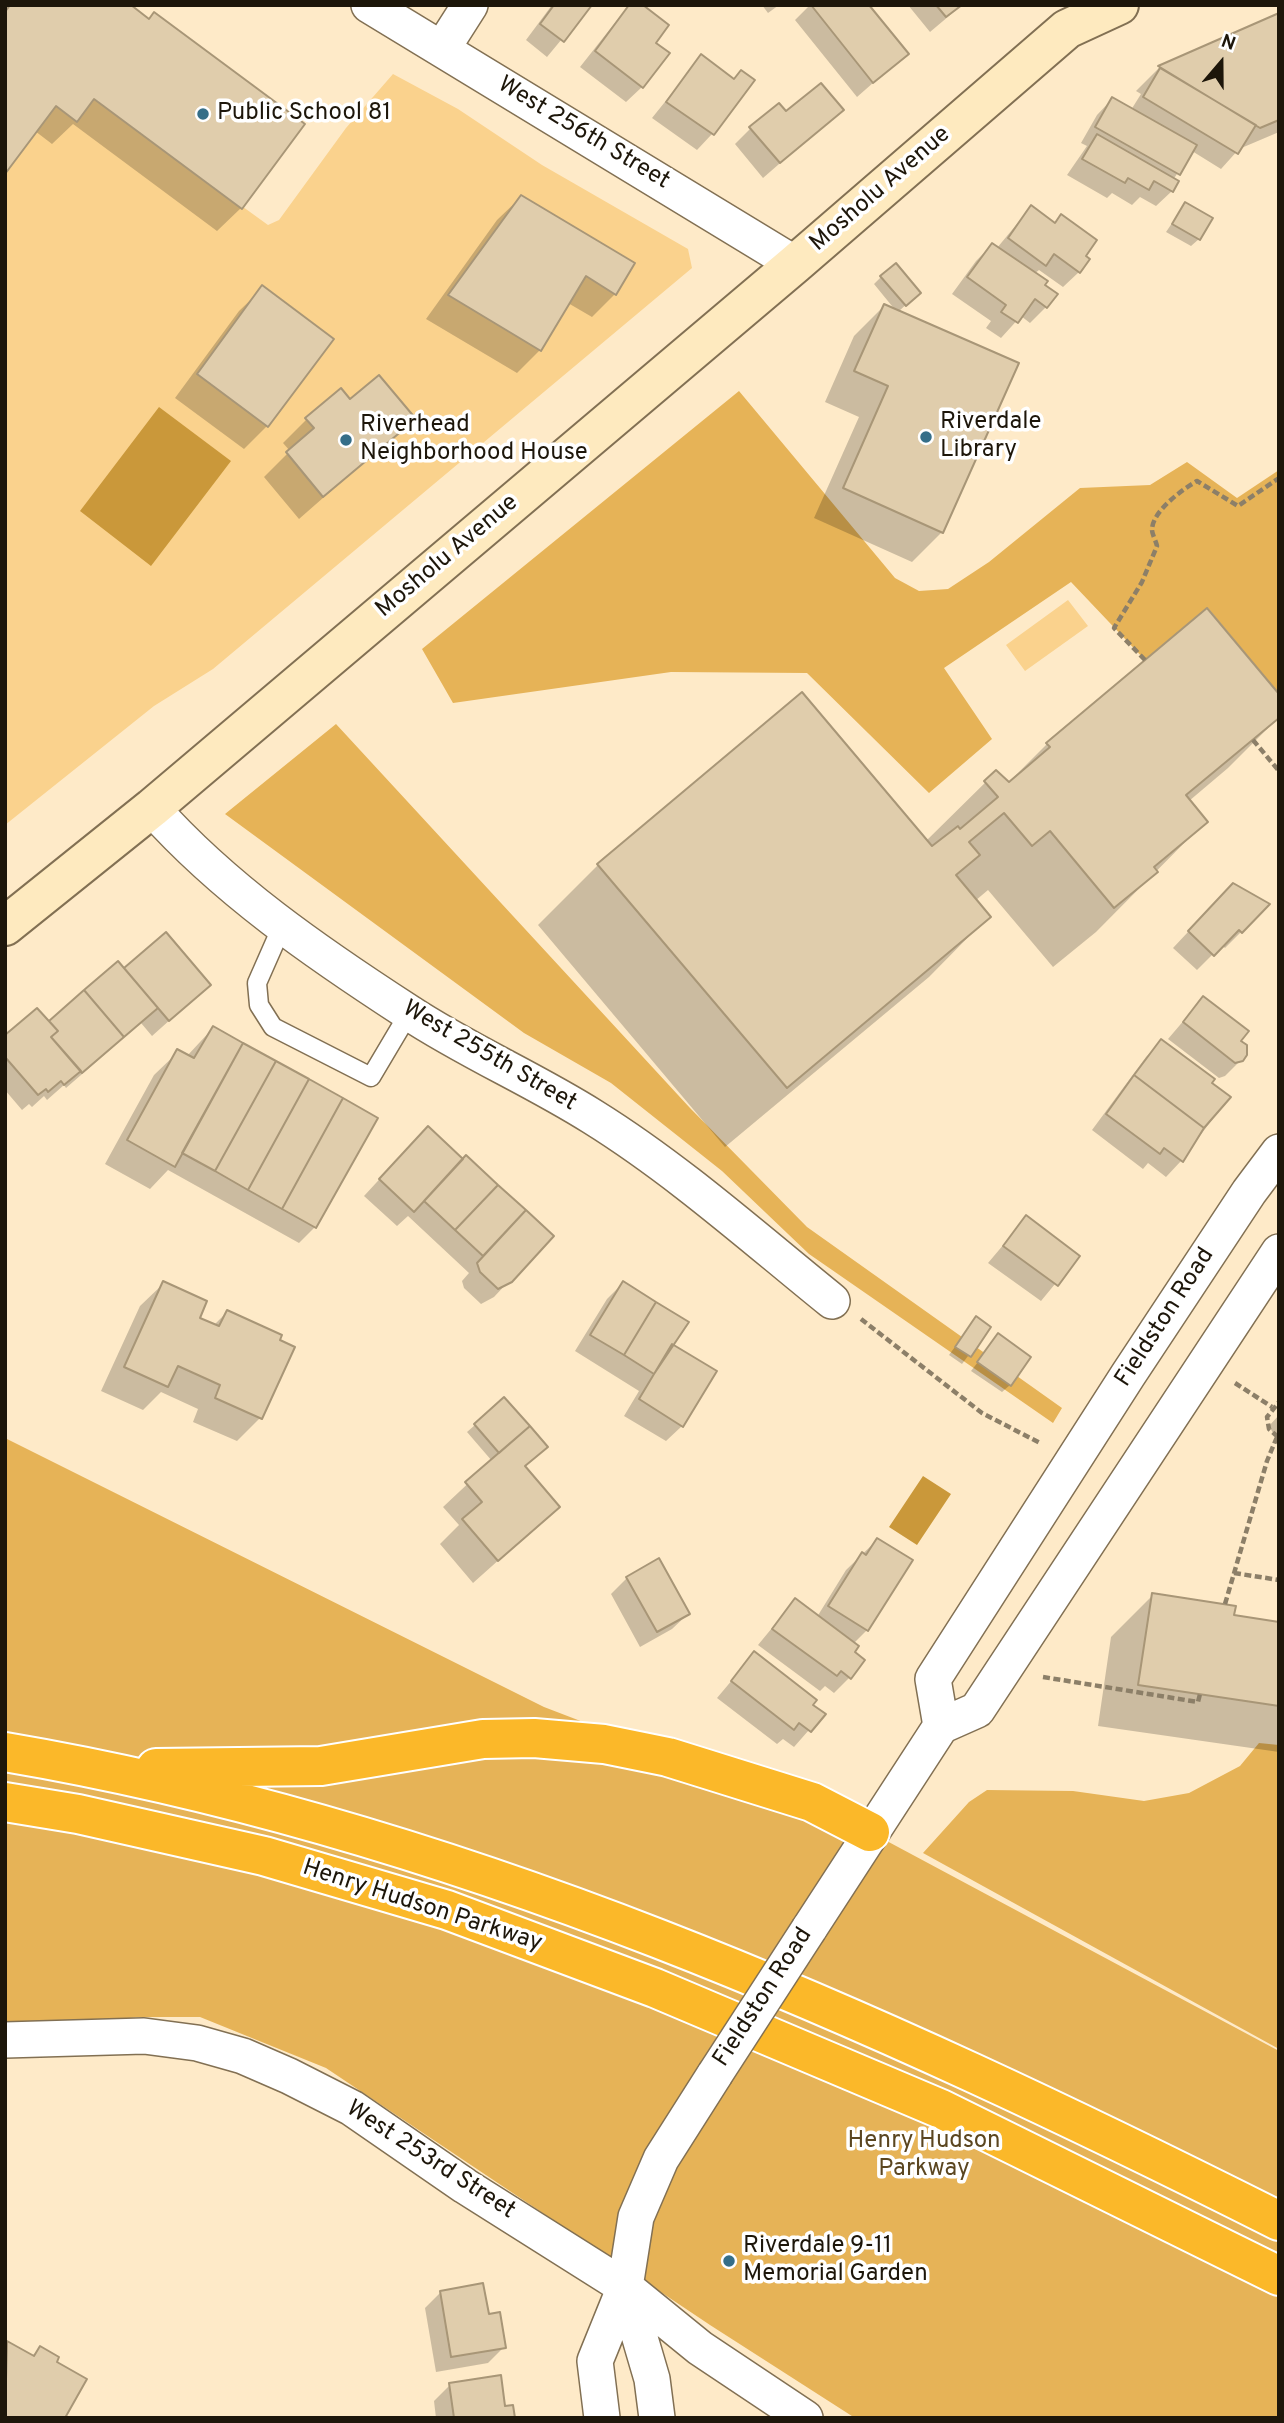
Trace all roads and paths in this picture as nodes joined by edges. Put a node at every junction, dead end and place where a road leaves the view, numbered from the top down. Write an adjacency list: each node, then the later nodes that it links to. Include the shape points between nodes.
1 (369, 5): 4 (street, West 256th Street)
2 (470, 5): 4 (street)
3 (1119, 5): 5 (street, Mosholu Avenue, via 1067,29)
4 (442, 49): 5 (street, West 256th Street)
5 (795, 264): 10 (street, Mosholu Avenue)
6 (1279, 478): 7 (path, via 1238,506 1197,481 1175,494 1155,521 1152,529 1157,546 1114,628)
7 (1144, 660)
8 (1253, 740): 9 (path)
9 (1279, 771)
10 (152, 808): 11 (street, West 255th Street, via 188,849); 12 (street, Mosholu Avenue)
11 (283, 924): 13 (street, West 255th Street); 13 (lane, via 257,983 259,1005 273,1027 371,1077)
12 (5, 926)
13 (409, 1013): 16 (street, West 255th Street, via 592,1117 681,1178)
14 (1279, 1153): 22 (street, Fieldston Road)
15 (1279, 1252): 23 (street)
16 (832, 1301): 21 (path, via 877,1329 982,1413)
17 (1235, 1383): 19 (path)
18 (1279, 1402): 19 (path)
19 (1272, 1407): 20 (path, via 1267,1423)
20 (1278, 1437): 24 (path)
21 (1044, 1445)
22 (1055, 1486): 23 (street); 29 (street, Fieldston Road, via 933,1679)
23 (1104, 1518): 29 (street, via 977,1710)
24 (1234, 1573): 25 (path); 26 (path)
25 (1279, 1580)
26 (1225, 1604)
27 (1043, 1678): 28 (path, via 1198,1702)
28 (1200, 1694)
29 (941, 1726): 33 (street, Fieldston Road)
30 (5, 1752): 31 (highway, Henry Hudson Parkway)
31 (109, 1770): 33 (highway, via 321,1766 483,1739 534,1738 604,1744 668,1757 812,1802); 35 (highway, Henry Hudson Parkway, via 283,1813 568,1905 952,2061)
32 (5, 1802): 36 (highway, Henry Hudson Parkway, via 264,1856 447,1910 655,1988 941,2109)
33 (870, 1832): 37 (street, Fieldston Road, bridge, via 661,2159 646,2187 628,2252)
34 (5, 2040): 37 (street, West 253rd Street, via 144,2036 197,2043 243,2056 352,2108)
35 (1279, 2221)
36 (1279, 2276)
37 (625, 2287): 38 (street, Fieldston Road, via 595,2361); 39 (street, Fieldston Road, via 652,2379); 40 (street, West 253rd Street, via 709,2355)
38 (602, 2418)
39 (657, 2418)
40 (805, 2418)

